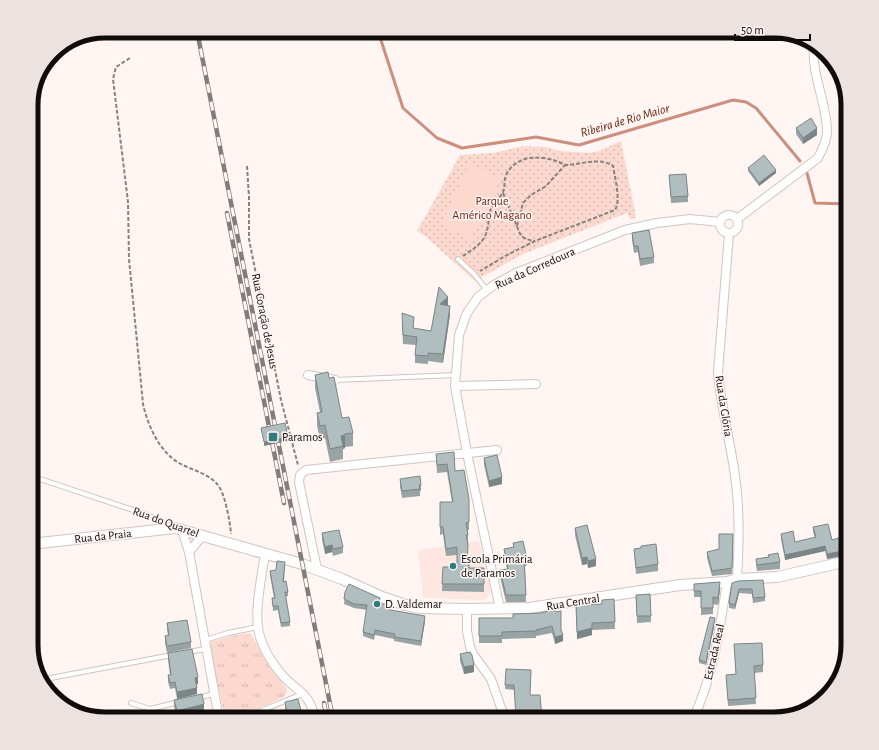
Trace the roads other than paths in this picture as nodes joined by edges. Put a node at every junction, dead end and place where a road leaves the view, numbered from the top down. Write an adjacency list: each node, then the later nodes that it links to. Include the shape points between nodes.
1 (814, 52): 2 (street, via 827,132 824,147 818,158)
2 (737, 218): 3 (street, via 726,215); 4 (street, via 737,230)
3 (720, 222): 4 (street, via 722,230); 6 (street, Rua da Corredoura, via 690,219 625,230 516,273)
4 (729, 234): 23 (street, Rua da Glória, via 718,372 737,486 740,534)
5 (458, 259): 6 (lane)
6 (488, 290): 8 (street, Rua da Corredoura, via 478,297 467,314 459,334)
7 (308, 375): 9 (street)
8 (456, 375): 9 (lane); 11 (street, Rua da Corredoura)
9 (335, 380)
10 (536, 384): 11 (street)
11 (455, 386): 13 (street, Rua da Corredoura)
12 (498, 450): 13 (street)
13 (467, 453): 22 (street, via 306,470 300,475 299,482); 25 (street, Rua da Corredoura)
14 (38, 478): 15 (lane, Rua do Quartel, via 145,514)
15 (178, 529): 16 (street, Rua do Quartel); 17 (street, Rua da Praia); 18 (street)
16 (203, 535): 18 (street); 19 (street, Rua do Quartel)
17 (38, 543)
18 (189, 552): 28 (street)
19 (265, 554): 21 (street, Rua do Quartel); 27 (street)
20 (841, 563): 23 (street, Rua Central, via 777,577)
21 (302, 564): 22 (street, Rua Central)
22 (317, 569): 26 (street, Rua Central, via 406,605)
23 (737, 579): 24 (street, Rua Central)
24 (727, 582): 25 (street, Rua Central, via 680,585 529,608); 42 (street, Estrada Real, via 708,678)
25 (500, 609): 26 (street, Rua Central)
26 (467, 610): 41 (street, via 470,647 491,679)
27 (258, 627): 28 (lane); 33 (street, via 264,645 277,667 284,677)
28 (204, 640): 29 (street)
29 (206, 649): 30 (lane); 34 (street)
30 (183, 653)
31 (176, 654): 32 (lane)
32 (48, 679)
33 (303, 693): 39 (lane); 40 (street, via 311,703)
34 (214, 694): 35 (lane); 38 (street)
35 (193, 699)
36 (186, 701): 37 (lane, via 150,709)
37 (131, 703)
38 (218, 712)
39 (258, 712)
40 (313, 712)
41 (503, 712)
42 (696, 712)

